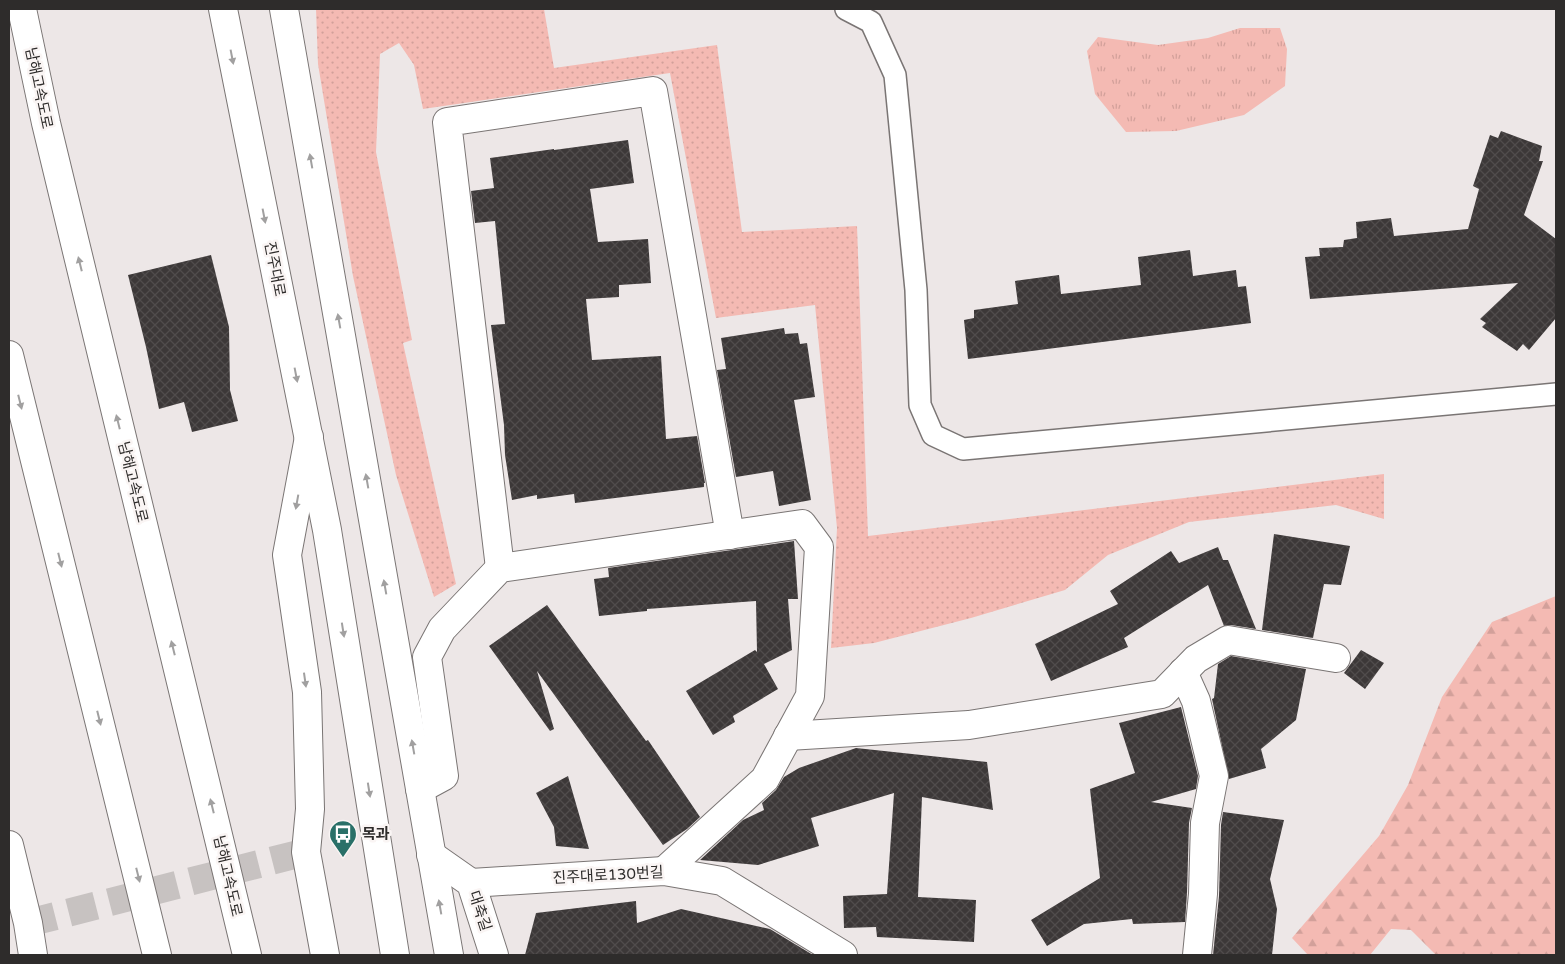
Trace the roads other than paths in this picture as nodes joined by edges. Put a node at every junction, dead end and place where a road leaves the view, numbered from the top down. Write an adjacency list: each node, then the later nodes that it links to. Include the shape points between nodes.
1 (22, 9): 21 (main road, 남해고속도로, one-way to 1, via 46,123)
2 (223, 9): 7 (main road, 진주대로, one-way to 7)
3 (284, 9): 13 (main road, one-way to 3)
4 (846, 9): 6 (lane, via 871,22 895,75 916,290 920,404 933,435 963,449)
5 (9, 355): 20 (main road, one-way to 20)
6 (1556, 394)
7 (309, 437): 22 (main road, one-way to 22, via 287,555 307,692 310,809); 23 (main road, 진주대로, one-way to 23, via 327,530)
8 (730, 535): 9 (main road); 9 (main road, via 654,91 447,122); 12 (main road, via 802,524 819,547 810,696)
9 (500, 568): 13 (main road, via 442,629 427,657 444,776)
10 (1336, 658): 11 (main road, via 1228,640 1196,659)
11 (1183, 672): 12 (main road, via 1162,694 969,726); 27 (main road, via 1196,701 1214,776 1205,823)
12 (788, 736): 16 (main road, via 765,779)
13 (420, 789): 15 (main road)
14 (9, 845): 18 (main road)
15 (432, 856): 17 (main road, 대축길); 24 (main road, one-way to 15)
16 (664, 871): 17 (main road, 진주대로130번길); 26 (main road, 진주대로130번길, via 722,881)
17 (471, 883): 25 (main road, 대축길)
18 (19, 928): 19 (main road)
19 (33, 955)
20 (157, 955)
21 (247, 955)
22 (325, 955)
23 (395, 955)
24 (449, 955)
25 (494, 955)
26 (843, 955)
27 (1197, 955)

